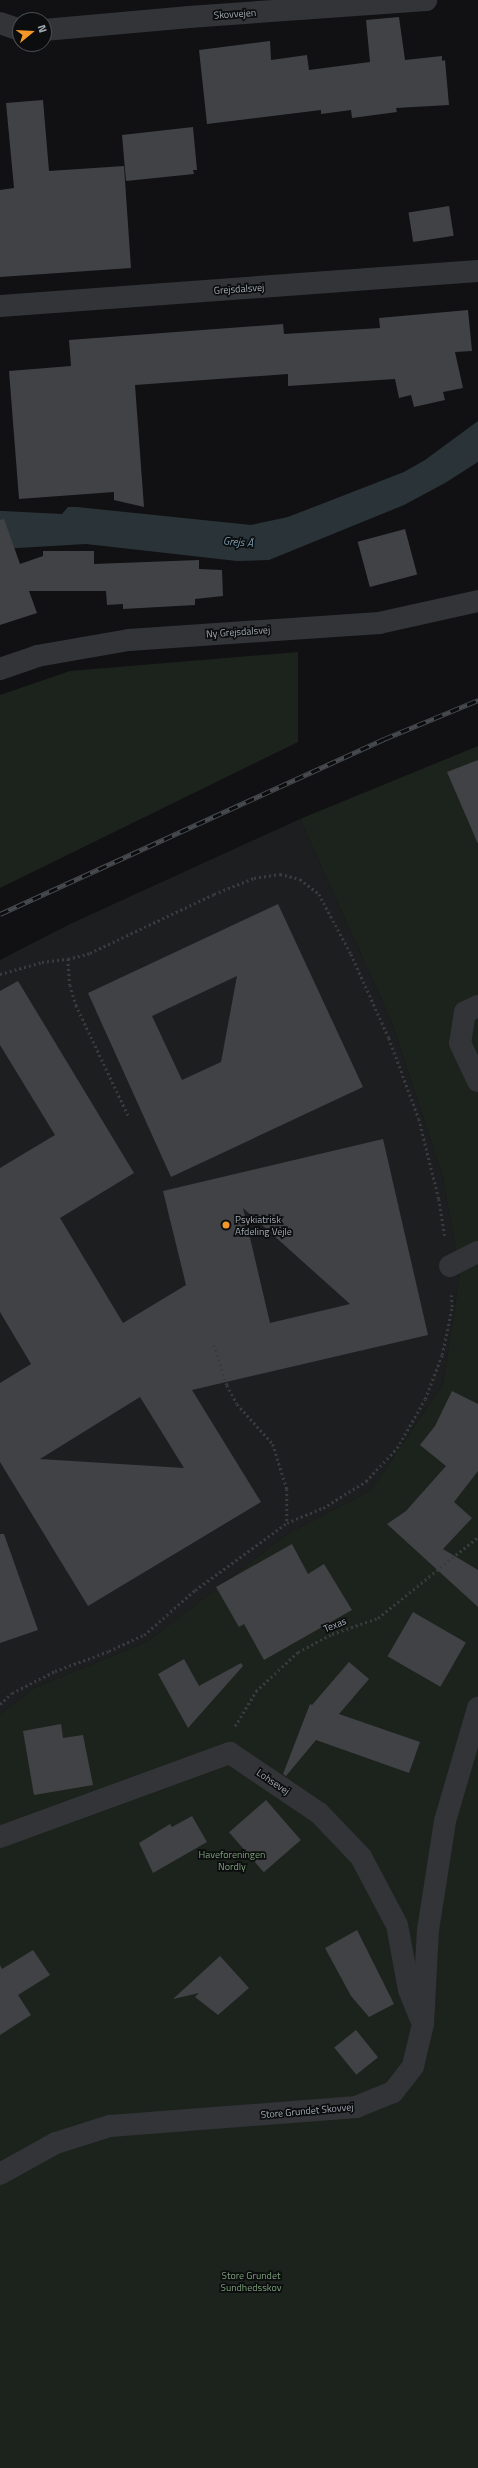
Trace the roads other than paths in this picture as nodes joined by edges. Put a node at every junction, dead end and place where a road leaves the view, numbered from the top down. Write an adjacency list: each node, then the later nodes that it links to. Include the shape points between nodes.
1 (426, 0): 4 (street, Skovvejen)
2 (0, 23): 3 (street)
3 (12, 27)
4 (52, 29)
5 (478, 271): 6 (street, Grejsdalsvej)
6 (0, 306)
7 (478, 601): 8 (street, Ny Grejsdalsvej, via 379,623 129,640 37,656)
8 (0, 669)
9 (478, 1006): 10 (street, via 464,1012 460,1043)
10 (478, 1081)
11 (478, 1252): 12 (street)
12 (450, 1266)
13 (478, 1708): 15 (street, Store Grundet Skovvej, via 445,1820 428,1930)
14 (0, 1837): 15 (street, Lohsevej, via 230,1753 319,1813 362,1858 397,1925 409,1990)
15 (423, 2024): 16 (street, Store Grundet Skovvej, via 413,2066 393,2092 356,2107 110,2126 56,2143)
16 (0, 2174)

